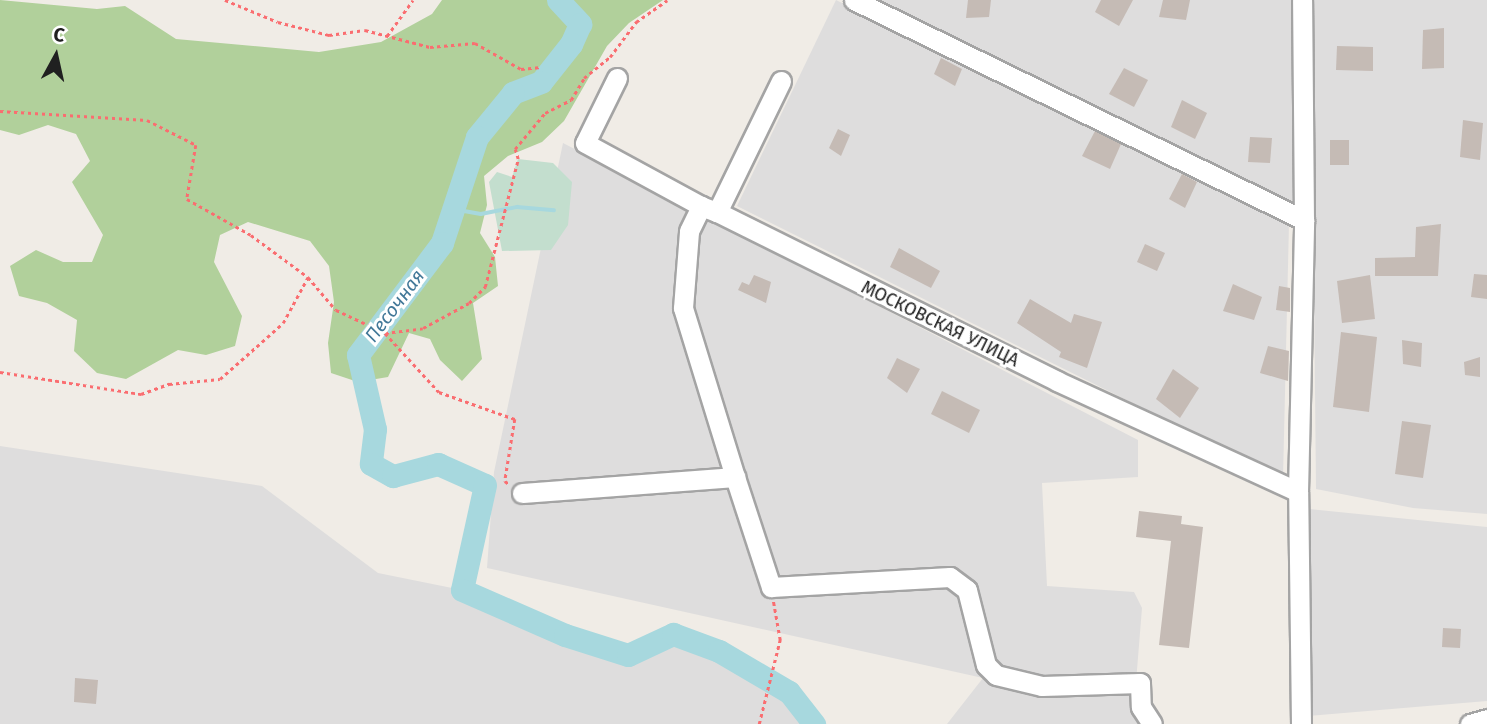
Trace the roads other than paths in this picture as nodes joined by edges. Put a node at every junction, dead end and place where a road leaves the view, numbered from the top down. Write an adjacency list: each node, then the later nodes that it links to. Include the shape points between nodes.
1 (854, 0): 6 (street)
2 (1302, 0): 6 (street)
3 (618, 78): 5 (street, МОСКОВСКАЯ УЛИЦА, via 584,142)
4 (781, 81): 5 (street)
5 (709, 209): 7 (street, via 689,231 683,308); 8 (street, МОСКОВСКАЯ УЛИЦА, via 1045,375)
6 (1304, 220): 8 (street)
7 (735, 477): 9 (street); 11 (street, via 771,587 950,577 967,590 986,665 996,675 1042,686 1140,683 1141,707)
8 (1298, 492): 12 (street)
9 (522, 493)
10 (1487, 719): 13 (street)
11 (1152, 724)
12 (1301, 724)
13 (1470, 724)

